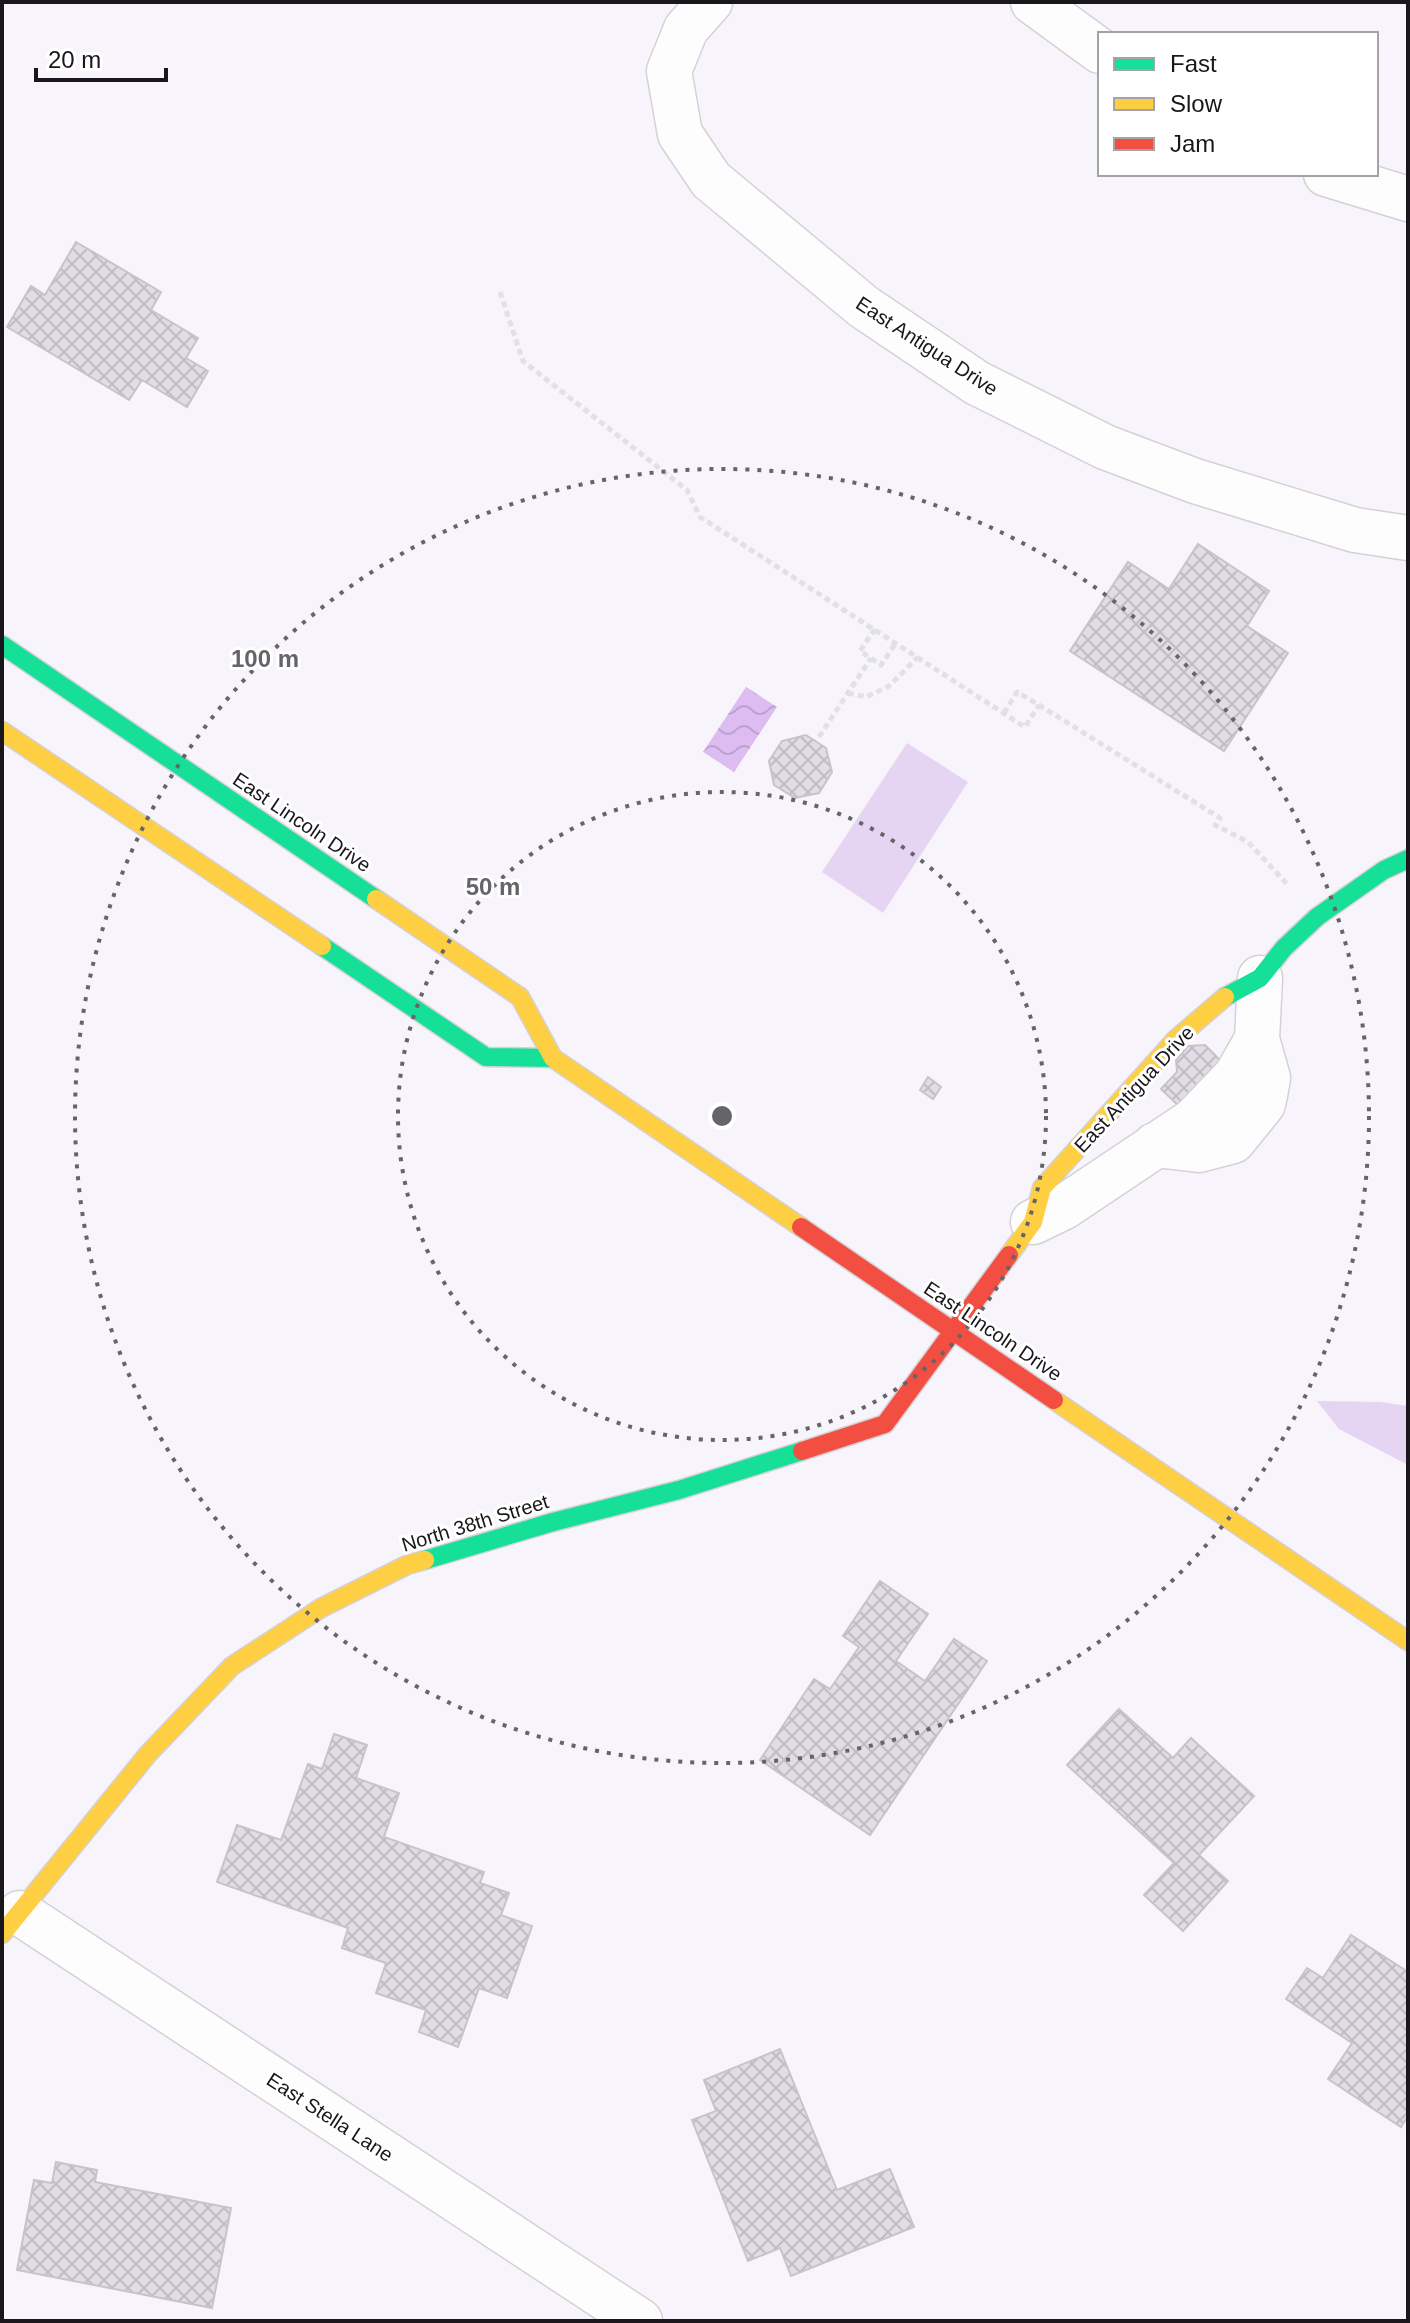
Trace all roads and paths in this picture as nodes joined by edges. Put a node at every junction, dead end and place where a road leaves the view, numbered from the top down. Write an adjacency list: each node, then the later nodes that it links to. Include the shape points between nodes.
1 (710, 2): 7 (street, East Antigua Drive, via 686,29 669,71 680,134 711,180 864,307 977,383 1105,447 1341,526)
2 (1033, 2): 3 (street)
3 (1098, 50)
4 (1333, 176): 5 (street)
5 (1408, 199)
6 (500, 292): 8 (path, via 523,361 687,490 700,517)
7 (1408, 538)
8 (875, 629): 9 (path); 12 (path, via 860,651)
9 (896, 643): 11 (path); 12 (path, via 881,665)
10 (2, 645): 21 (main road, East Lincoln Drive, via 520,997)
11 (918, 657): 13 (path, via 889,686 866,697); 15 (path)
12 (871, 658): 13 (path)
13 (848, 693): 17 (path)
14 (1039, 705): 15 (path, via 1017,692); 15 (path, via 1025,727); 19 (path, via 1220,818 1215,825 1248,842)
15 (1004, 713)
16 (2, 731): 21 (main road, via 486,1057)
17 (819, 737)
18 (1408, 859): 20 (main road, East Antigua Drive, via 1317,917)
19 (1284, 881)
20 (1260, 978): 22 (main road, East Antigua Drive, via 1220,1000 1176,1039 1042,1188); 22 (street, East Antigua Drive, via 1257,1039 1268,1078 1263,1104 1233,1141 1199,1150 1155,1145)
21 (553, 1058): 23 (main road, East Lincoln Drive)
22 (1026, 1232): 23 (main road, East Antigua Drive)
23 (953, 1331): 24 (main road, East Lincoln Drive); 25 (main road, North 38th Street, via 885,1424 679,1490 407,1565 321,1608 232,1666 148,1754)
24 (1408, 1641)
25 (11, 1924): 26 (street, East Stella Lane)
26 (640, 2321)

